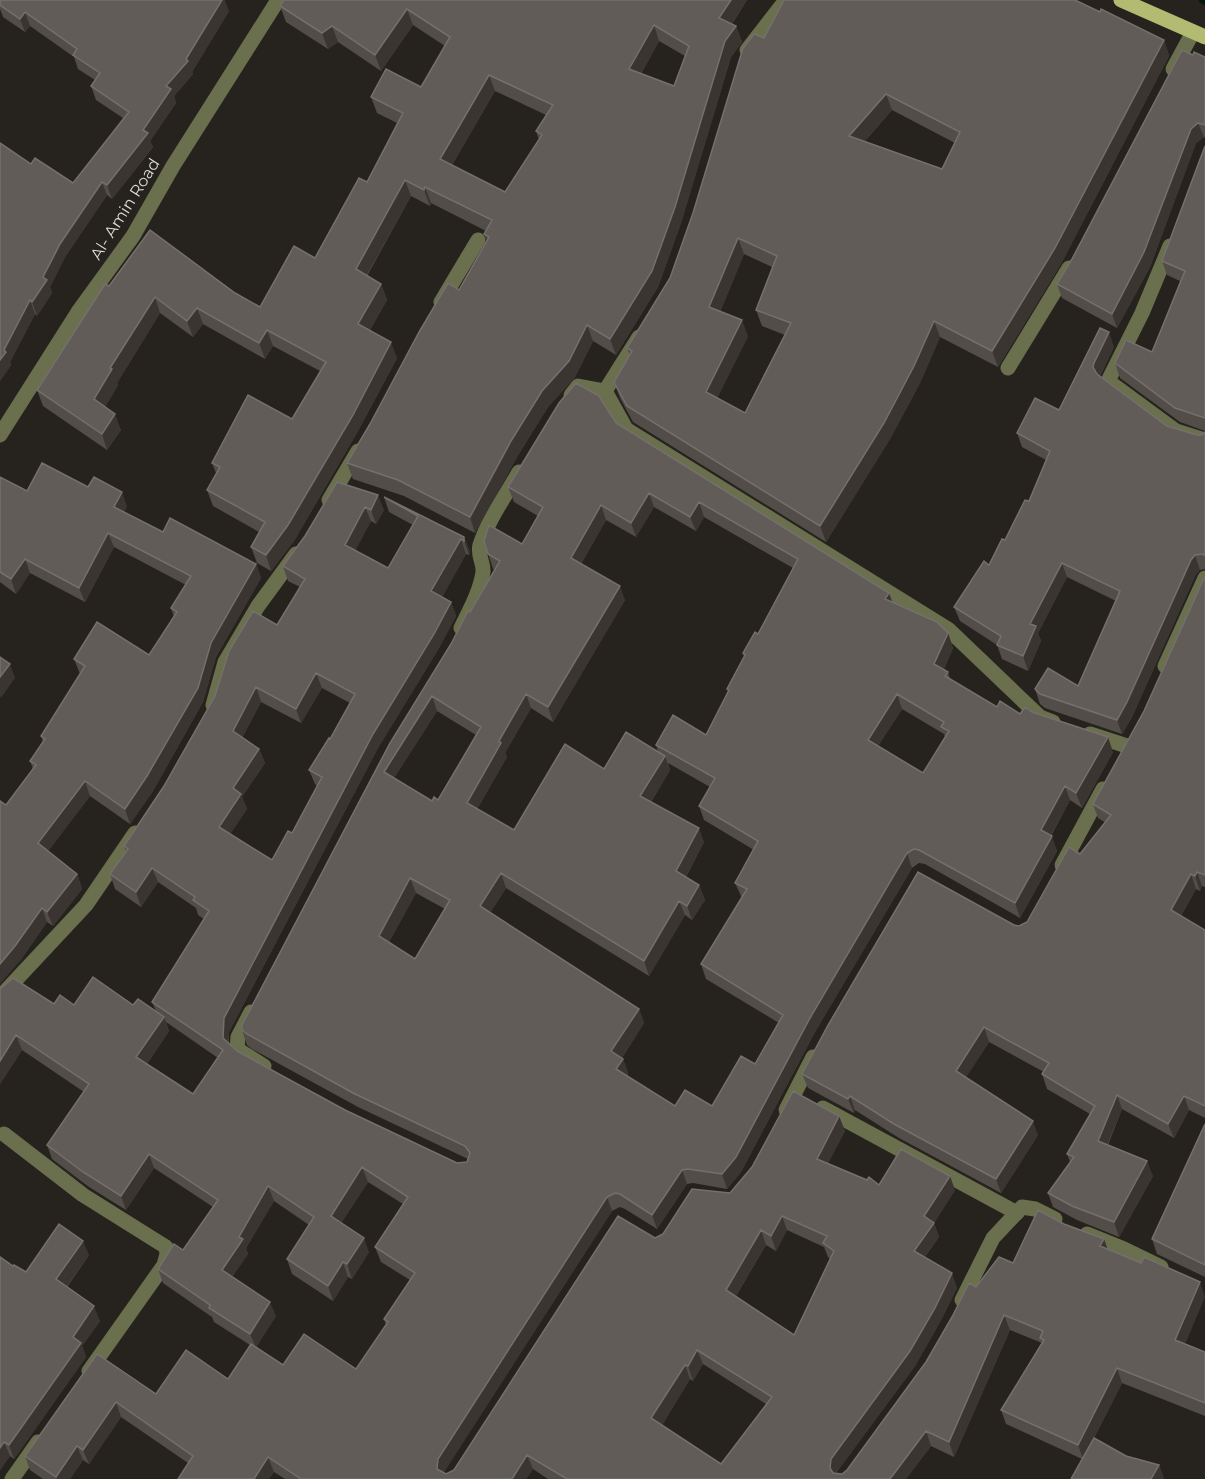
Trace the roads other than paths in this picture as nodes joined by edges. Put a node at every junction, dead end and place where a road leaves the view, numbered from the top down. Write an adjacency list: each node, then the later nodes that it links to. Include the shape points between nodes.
1 (278, 0): 15 (street, Al- Amin Road, via 173,165 133,236 78,312)
2 (786, 0): 5 (street)
3 (1121, 0): 4 (main road)
4 (1199, 35): 6 (street)
5 (740, 60)
6 (1166, 82)
7 (1175, 232): 17 (street, via 1142,313 1108,381 1176,431)
8 (478, 240): 10 (street)
9 (1074, 259): 12 (street)
10 (435, 312)
11 (647, 324): 13 (street)
12 (1008, 368)
13 (605, 391): 14 (street, via 578,386); 27 (street, via 626,429 948,629 1040,717 1124,752)
14 (564, 404)
15 (0, 435)
16 (367, 436): 19 (street, via 343,487)
17 (1205, 440)
18 (525, 462): 22 (street)
19 (320, 516)
20 (463, 538): 22 (street)
21 (302, 546): 26 (street, via 258,606 225,662)
22 (480, 546): 24 (street, via 484,570 472,606)
23 (1205, 578): 25 (street)
24 (453, 643)
25 (1158, 681)
26 (207, 717)
27 (1137, 729)
28 (1110, 778): 30 (street)
29 (144, 820): 32 (street, via 86,905)
30 (1053, 881)
31 (260, 996): 34 (street, via 238,1037 237,1048)
32 (0, 997)
33 (819, 1046): 35 (street)
34 (277, 1073)
35 (804, 1098): 36 (street); 38 (street)
36 (777, 1128)
37 (4, 1134): 41 (street, via 83,1195 166,1247 164,1265)
38 (1017, 1213): 39 (street, via 1022,1207 1035,1209); 40 (street, via 993,1238)
39 (1172, 1272)
40 (954, 1317)
41 (81, 1382)
42 (47, 1430): 43 (street)
43 (12, 1479)

